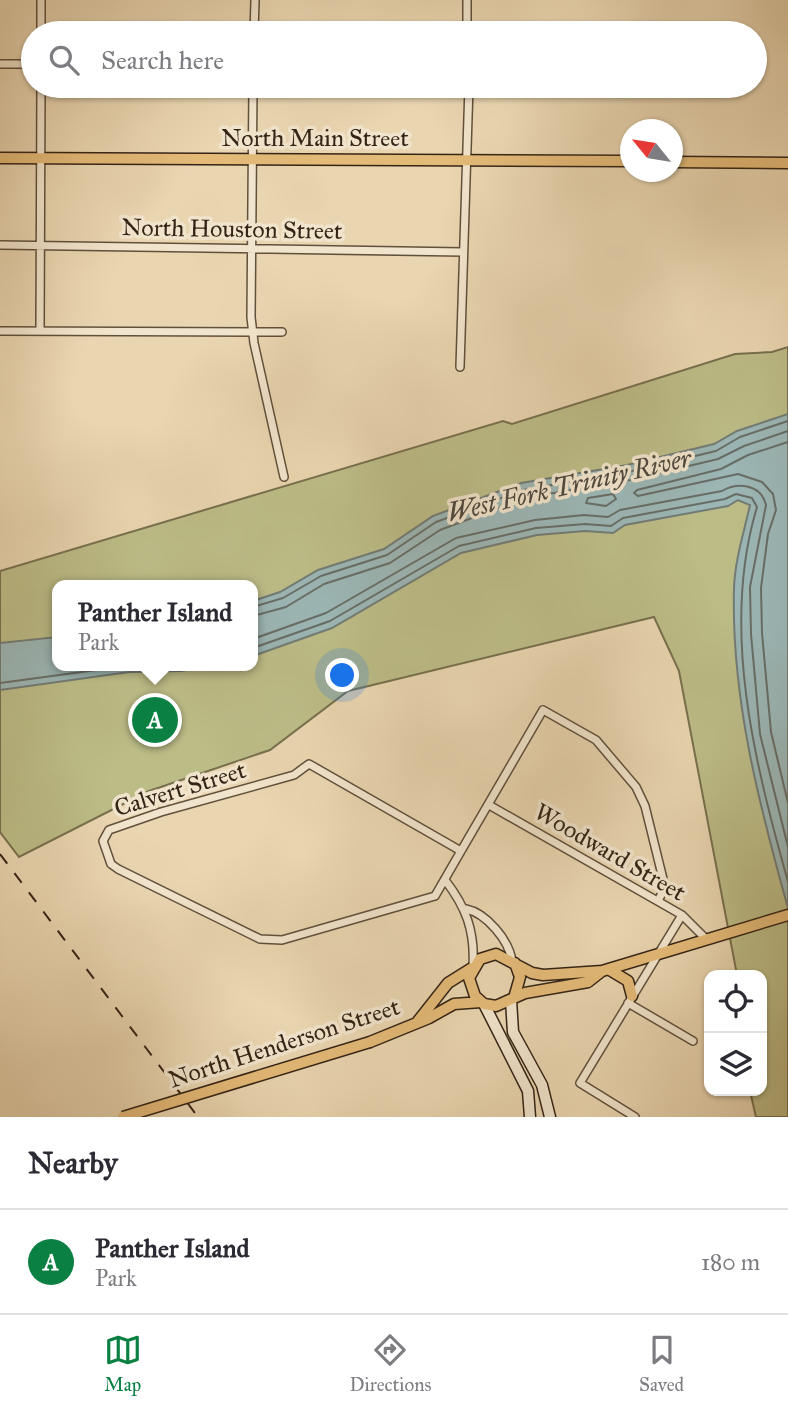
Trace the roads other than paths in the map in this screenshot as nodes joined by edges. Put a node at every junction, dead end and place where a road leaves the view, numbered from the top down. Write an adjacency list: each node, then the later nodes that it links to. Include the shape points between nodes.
1 (41, 0): 4 (street)
2 (255, 0): 5 (street)
3 (467, 0): 6 (street)
4 (41, 21)
5 (254, 21)
6 (467, 21)
7 (0, 64): 8 (street)
8 (21, 64)
9 (41, 98): 13 (street)
10 (253, 98): 14 (street)
11 (469, 98): 15 (street)
12 (0, 158): 13 (main road, North Main Street)
13 (41, 159): 14 (main road, North Main Street); 20 (street)
14 (252, 159): 15 (main road, North Main Street); 21 (street)
15 (466, 159): 16 (main road, North Main Street); 22 (street)
16 (620, 161)
17 (683, 162): 18 (main road)
18 (788, 163)
19 (0, 245): 20 (street, North Houston Street)
20 (40, 245): 21 (street, North Houston Street); 24 (street)
21 (252, 249): 22 (street, North Houston Street); 25 (street)
22 (463, 252): 27 (street)
23 (0, 331): 24 (street)
24 (40, 331): 25 (street)
25 (253, 332): 26 (street); 28 (street)
26 (282, 332)
27 (460, 367)
28 (284, 477)
29 (489, 805): 30 (street, Calvert Street); 32 (street, Woodward Street); 32 (street, Calvert Street, via 544,710 596,740 636,787 665,887)
30 (461, 851): 31 (street, Calvert Street); 31 (street, Calvert Street, via 309,764 294,775 161,812 109,830 103,837 114,867 260,939 282,940 432,898)
31 (445, 880): 33 (street)
32 (658, 901): 34 (street, Woodward Street)
33 (466, 908): 38 (street, via 499,933); 39 (street)
34 (682, 915): 36 (street, Woodward Street); 37 (street)
35 (788, 915): 36 (main road)
36 (706, 939): 37 (main road)
37 (658, 955): 40 (main road); 42 (street)
38 (514, 962): 39 (main road, via 496,954); 40 (main road, via 532,973 549,976); 41 (main road, via 520,986)
39 (473, 967): 43 (main road, via 470,985); 44 (main road, North Henderson Street, via 448,983)
40 (605, 970): 41 (main road, via 588,982); 42 (main road, via 628,981)
41 (512, 999): 43 (main road, via 496,1006); 48 (main road, via 513,1032 542,1085)
42 (630, 999): 45 (street); 49 (street, via 580,1083)
43 (482, 1003): 44 (main road, North Henderson Street, via 454,1004); 47 (main road, via 528,1091)
44 (418, 1021): 46 (main road, North Henderson Street, bridge, via 370,1042)
45 (693, 1041)
46 (123, 1117)
47 (530, 1117)
48 (550, 1117)
49 (635, 1117)

